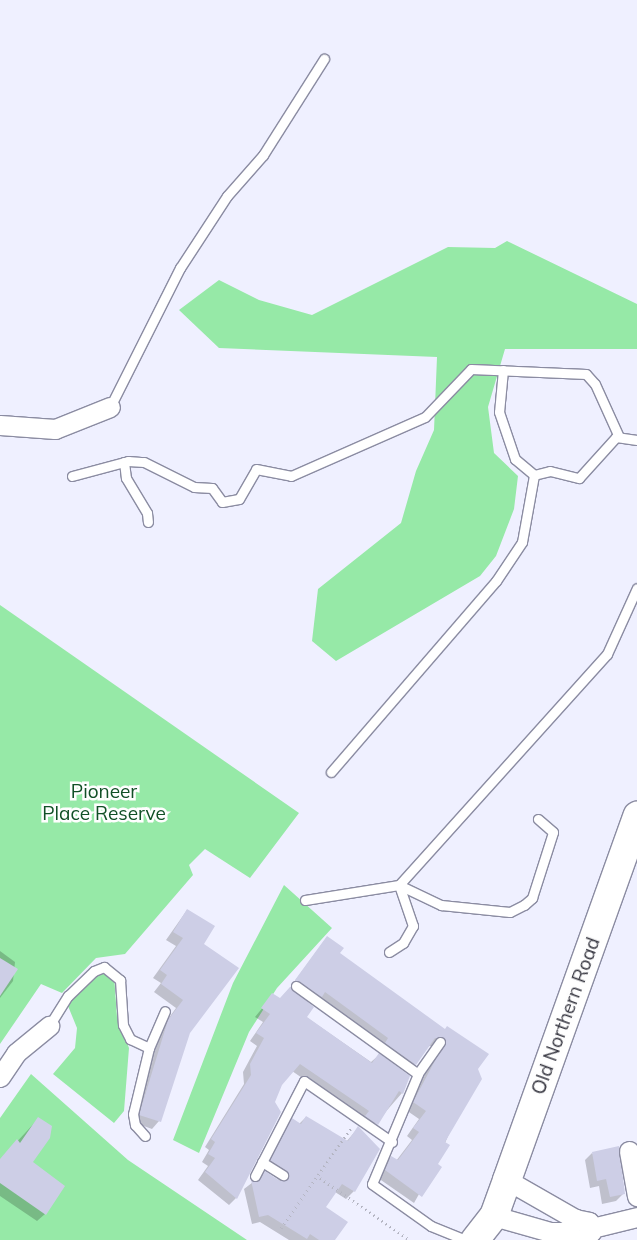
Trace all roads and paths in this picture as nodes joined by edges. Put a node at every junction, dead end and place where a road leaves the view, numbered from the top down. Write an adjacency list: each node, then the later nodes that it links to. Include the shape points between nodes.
1 (324, 59): 3 (lane, via 263,155 227,196 180,268)
2 (503, 370): 5 (lane, via 586,374 595,384); 7 (lane, via 471,369 425,417 291,476 256,469 239,499 222,502 212,488 194,487 144,462); 8 (lane, via 499,412 514,459)
3 (110, 407): 4 (street, via 55,429)
4 (0, 425)
5 (619, 437): 6 (lane); 8 (lane, via 599,452 579,478 550,471)
6 (637, 440)
7 (124, 462): 9 (lane); 10 (lane, via 126,478 147,513)
8 (534, 475): 12 (lane, via 522,542 496,580)
9 (72, 476)
10 (148, 522)
11 (637, 588): 15 (lane, via 607,654)
12 (331, 772)
13 (637, 816): 33 (main road, Old Northern Road)
14 (538, 819): 15 (lane, via 553,832 532,898 510,912 441,905)
15 (399, 884): 16 (lane); 17 (lane, via 413,926 403,943)
16 (305, 900)
17 (389, 952)
18 (296, 986): 23 (lane)
19 (165, 1011): 22 (lane)
20 (49, 1026): 22 (lane, via 68,996 94,971 104,967 120,980 126,1033); 24 (street, via 16,1053)
21 (440, 1042): 23 (lane)
22 (149, 1048): 26 (lane, via 133,1114 134,1125)
23 (418, 1074): 27 (lane)
24 (0, 1077)
25 (358, 1118): 27 (lane); 29 (lane, via 304,1082); 32 (path)
26 (146, 1136)
27 (392, 1142): 40 (lane, via 372,1184 431,1226)
28 (629, 1151): 34 (street)
29 (262, 1162): 30 (lane); 31 (lane)
30 (283, 1175)
31 (255, 1176)
32 (320, 1178): 36 (path); 39 (path)
33 (507, 1180): 37 (main road, Old Northern Road); 38 (street)
34 (637, 1196)
35 (637, 1216): 38 (street)
36 (281, 1228)
37 (493, 1228): 38 (street); 41 (main road, Old Northern Road)
38 (580, 1232)
39 (410, 1240)
40 (466, 1240)
41 (475, 1240)

